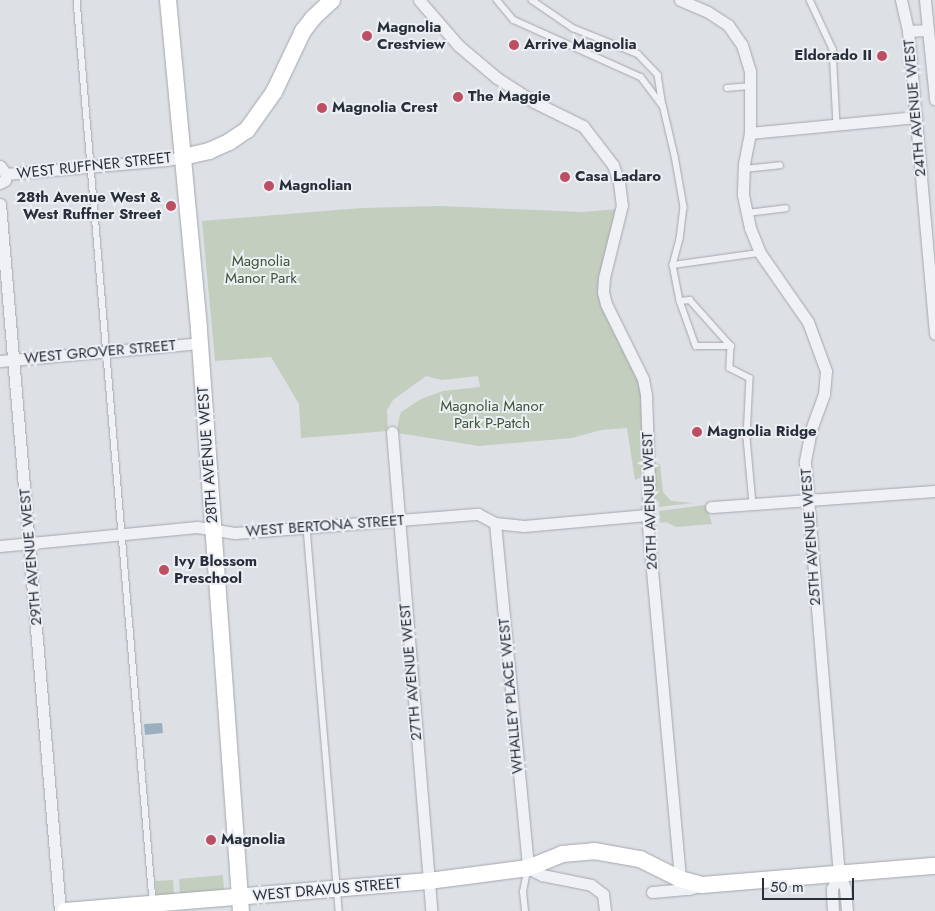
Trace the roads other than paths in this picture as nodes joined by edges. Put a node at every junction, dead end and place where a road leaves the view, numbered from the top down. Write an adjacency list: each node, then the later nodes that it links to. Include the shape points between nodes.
1 (77, 0): 22 (lane)
2 (168, 0): 20 (street, 28TH AVENUE WEST)
3 (332, 0): 20 (street, via 303,31 274,92 247,130 209,151)
4 (419, 0): 42 (street, 26TH AVENUE WEST, via 459,46 497,78 534,102 583,126 612,164 620,182 622,205 603,292 643,379 649,481)
5 (497, 0): 16 (lane, via 514,20 641,77)
6 (532, 0): 16 (lane, via 573,28 638,54 658,75)
7 (683, 0): 13 (street, 25TH AVENUE WEST, via 728,25 742,45)
8 (810, 0): 18 (lane, via 833,48)
9 (902, 0): 12 (street, 24TH AVENUE WEST)
10 (925, 0): 11 (street, 24TH AVENUE WEST)
11 (928, 30): 12 (street); 15 (street, 24TH AVENUE WEST)
12 (908, 31): 17 (street, 24TH AVENUE WEST)
13 (751, 86): 14 (lane); 19 (street, 25TH AVENUE WEST)
14 (727, 88)
15 (935, 99)
16 (662, 105): 29 (lane, via 676,156 684,207)
17 (916, 117): 18 (street); 31 (street, 24TH AVENUE WEST)
18 (837, 125): 19 (street)
19 (750, 133): 23 (street, 25TH AVENUE WEST)
20 (182, 156): 22 (street, WEST RUFFNER STREET); 32 (street, 28TH AVENUE WEST)
21 (780, 165): 23 (lane)
22 (90, 167): 24 (street, WEST RUFFNER STREET); 34 (lane)
23 (744, 169): 27 (street, 25TH AVENUE WEST, via 743,194)
24 (2, 175)
25 (0, 204): 35 (street, 29TH AVENUE WEST)
26 (786, 208): 27 (lane)
27 (747, 213): 28 (street, 25TH AVENUE WEST)
28 (760, 253): 29 (lane); 39 (street, 25TH AVENUE WEST, via 808,322 826,371 824,394 811,430 805,462)
29 (673, 265): 30 (lane)
30 (680, 301): 33 (lane, via 690,300); 33 (lane, via 696,346)
31 (935, 334)
32 (200, 343): 34 (street, WEST GROVER STREET); 46 (street, 28TH AVENUE WEST)
33 (731, 346): 40 (lane, via 730,368 750,378 747,438)
34 (106, 351): 35 (street, WEST GROVER STREET); 47 (lane)
35 (13, 359): 36 (street, WEST GROVER STREET); 48 (street, 29TH AVENUE WEST)
36 (0, 361)
37 (392, 432): 43 (street, 27TH AVENUE WEST)
38 (935, 491): 39 (street)
39 (807, 500): 40 (street); 52 (street, 25TH AVENUE WEST)
40 (753, 504): 41 (street)
41 (711, 507)
42 (647, 516): 44 (street, WEST BERTONA STREET, via 524,526); 53 (street, 26TH AVENUE WEST)
43 (398, 521): 44 (street, WEST BERTONA STREET, via 478,514); 45 (street, WEST BERTONA STREET); 54 (street, 27TH AVENUE WEST)
44 (495, 523): 51 (street, WHALLEY PLACE WEST)
45 (307, 528): 46 (street, WEST BERTONA STREET, via 235,533); 56 (lane)
46 (214, 529): 47 (street, WEST BERTONA STREET, via 197,527); 58 (street, 28TH AVENUE WEST)
47 (123, 534): 48 (street, WEST BERTONA STREET); 59 (lane)
48 (30, 544): 49 (street, WEST BERTONA STREET); 60 (street, 29TH AVENUE WEST)
49 (0, 546)
50 (935, 866): 52 (street, WEST DRAVUS STREET)
51 (528, 868): 53 (street, WEST DRAVUS STREET, via 562,854 594,850 640,859); 54 (street, WEST DRAVUS STREET); 64 (lane, via 523,892); 65 (street, WEST DRAVUS STREET, via 542,875 591,885 604,894)
52 (839, 873): 55 (street, WEST DRAVUS STREET); 66 (street, 25TH AVENUE WEST, via 832,889); 67 (street, 25TH AVENUE WEST, via 845,888)
53 (680, 879): 55 (street, WEST DRAVUS STREET)
54 (429, 881): 56 (street, WEST DRAVUS STREET); 63 (street, 27TH AVENUE WEST)
55 (702, 885): 57 (street, WEST DRAVUS STREET)
56 (338, 888): 58 (street, WEST DRAVUS STREET); 62 (lane)
57 (652, 892)
58 (241, 905): 59 (street, WEST DRAVUS STREET)
59 (154, 908): 61 (street, WEST DRAVUS STREET)
60 (60, 911)
61 (65, 911)
62 (339, 911)
63 (431, 911)
64 (525, 911)
65 (605, 911)
66 (833, 911)
67 (847, 911)

